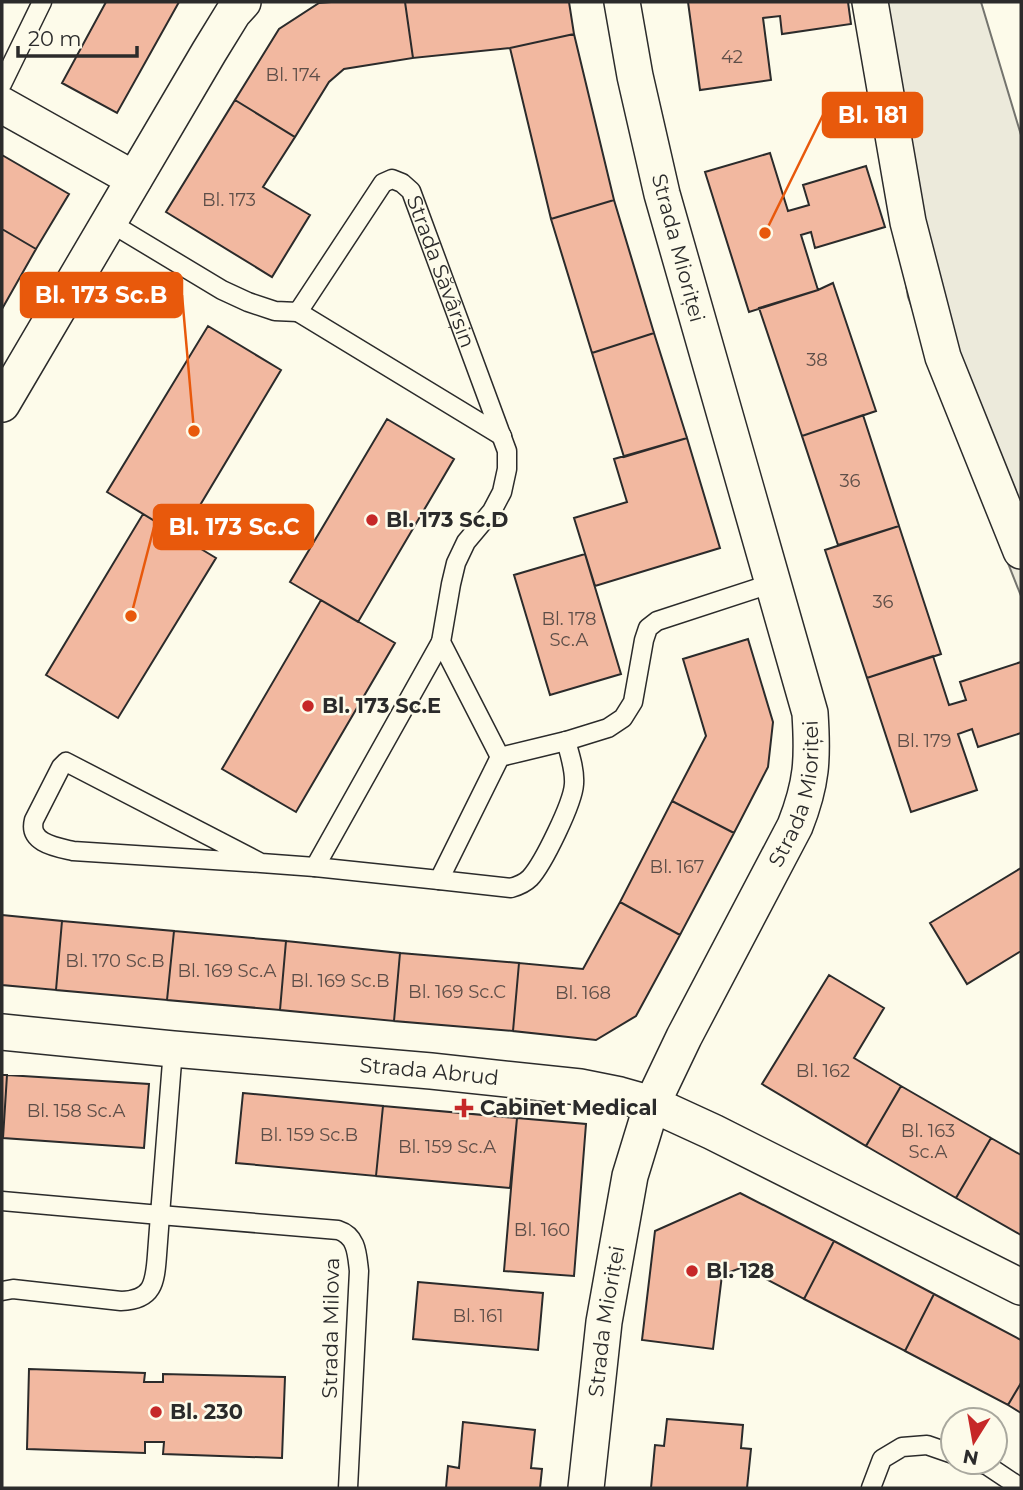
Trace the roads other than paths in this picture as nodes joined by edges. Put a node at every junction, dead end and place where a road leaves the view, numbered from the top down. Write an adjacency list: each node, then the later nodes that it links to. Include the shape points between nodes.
1 (42, 2): 5 (lane)
2 (243, 2): 7 (street)
3 (622, 2): 13 (street, Strada Mioriței, via 662,194)
4 (870, 2): 12 (street, via 908,222 943,358)
5 (2, 84)
6 (2, 104): 7 (street)
7 (134, 179): 8 (street)
8 (109, 222): 9 (lane, via 222,290 275,311); 10 (street)
9 (298, 312): 11 (lane); 11 (lane, Strada Săvârșin, via 383,183 402,183 411,191)
10 (2, 404)
11 (505, 444): 14 (lane, via 507,469 502,492 456,563)
12 (1021, 551)
13 (773, 583): 15 (lane, via 657,621 648,628 633,702 623,718 608,728); 22 (street, Strada Mioriței, via 810,713 811,776 795,826)
14 (441, 642): 16 (lane); 18 (lane)
15 (566, 741): 16 (lane); 19 (lane, via 574,785 570,805 530,877 511,888)
16 (500, 757): 19 (lane)
17 (261, 863): 17 (lane, via 66,762 34,820 38,839 73,850); 18 (lane)
18 (315, 867): 19 (lane)
19 (439, 880)
20 (2, 1032): 21 (street, Strada Abrud)
21 (173, 1049): 22 (street, Strada Abrud, via 580,1087); 24 (lane)
22 (652, 1104): 25 (street, Strada Abrud); 30 (street, Strada Mioriței, via 630,1176 606,1309)
23 (2, 1201): 24 (lane, Strada Milova)
24 (160, 1215): 26 (lane, via 156,1278 149,1291 135,1301 13,1289); 29 (lane, Strada Milova, via 338,1230 353,1240 359,1271)
25 (1021, 1287)
26 (2, 1292)
27 (939, 1449): 31 (lane, via 902,1447 881,1460)
28 (1003, 1476): 32 (lane)
29 (348, 1488)
30 (586, 1488)
31 (871, 1488)
32 (1021, 1488)

